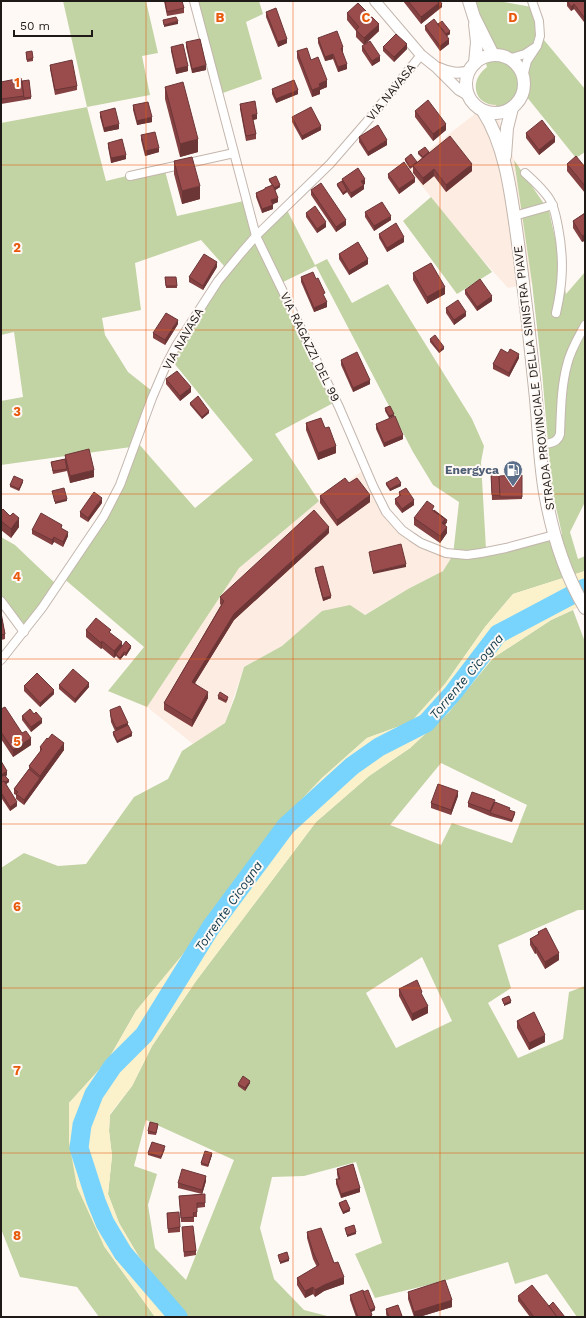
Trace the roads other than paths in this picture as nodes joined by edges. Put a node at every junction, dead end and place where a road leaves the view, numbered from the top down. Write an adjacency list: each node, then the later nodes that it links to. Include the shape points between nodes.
1 (194, 1): 16 (street, VIA RAGAZZI DEL 99)
2 (375, 1): 7 (street)
3 (469, 1): 5 (main road)
4 (532, 1): 6 (street, via 540,26)
5 (474, 17): 8 (main road); 11 (main road, via 477,42)
6 (537, 46): 9 (street, via 525,54); 12 (street, via 527,61)
7 (421, 55): 10 (street); 22 (street, VIA NAVASA, via 330,164)
8 (493, 55): 9 (main road); 11 (main road, via 484,57)
9 (509, 59): 12 (main road, via 518,66)
10 (436, 67): 11 (street, via 447,72 459,73); 13 (street, via 459,90)
11 (472, 67): 13 (main road, via 466,79)
12 (523, 77): 14 (main road, via 523,94)
13 (468, 95): 15 (main road)
14 (512, 108): 15 (main road, via 493,114); 17 (main road, via 507,128)
15 (483, 111): 17 (main road, via 492,127)
16 (234, 153): 19 (street); 22 (street, VIA RAGAZZI DEL 99)
17 (505, 165): 21 (main road, STRADA PROVINCIALE DELLA SINISTRA PIAVE)
18 (525, 173): 20 (street, via 548,196)
19 (130, 176)
20 (553, 206): 21 (street); 23 (street, via 563,264)
21 (514, 216): 25 (main road, STRADA PROVINCIALE DELLA SINISTRA PIAVE, via 536,390)
22 (256, 236): 26 (street, VIA RAGAZZI DEL 99, via 339,407 380,502 402,530 427,546 456,555 494,551); 29 (street, VIA NAVASA, via 218,281 176,346 155,392 113,501 57,587)
23 (556, 313)
24 (585, 325): 25 (street, via 567,364 562,388 559,438 554,442)
25 (540, 445): 26 (main road, STRADA PROVINCIALE DELLA SINISTRA PIAVE, via 545,496)
26 (554, 535): 28 (main road, STRADA PROVINCIALE DELLA SINISTRA PIAVE)
27 (1, 601): 29 (street)
28 (585, 608)
29 (24, 632): 30 (street, VIA NAVASA)
30 (1, 660)

